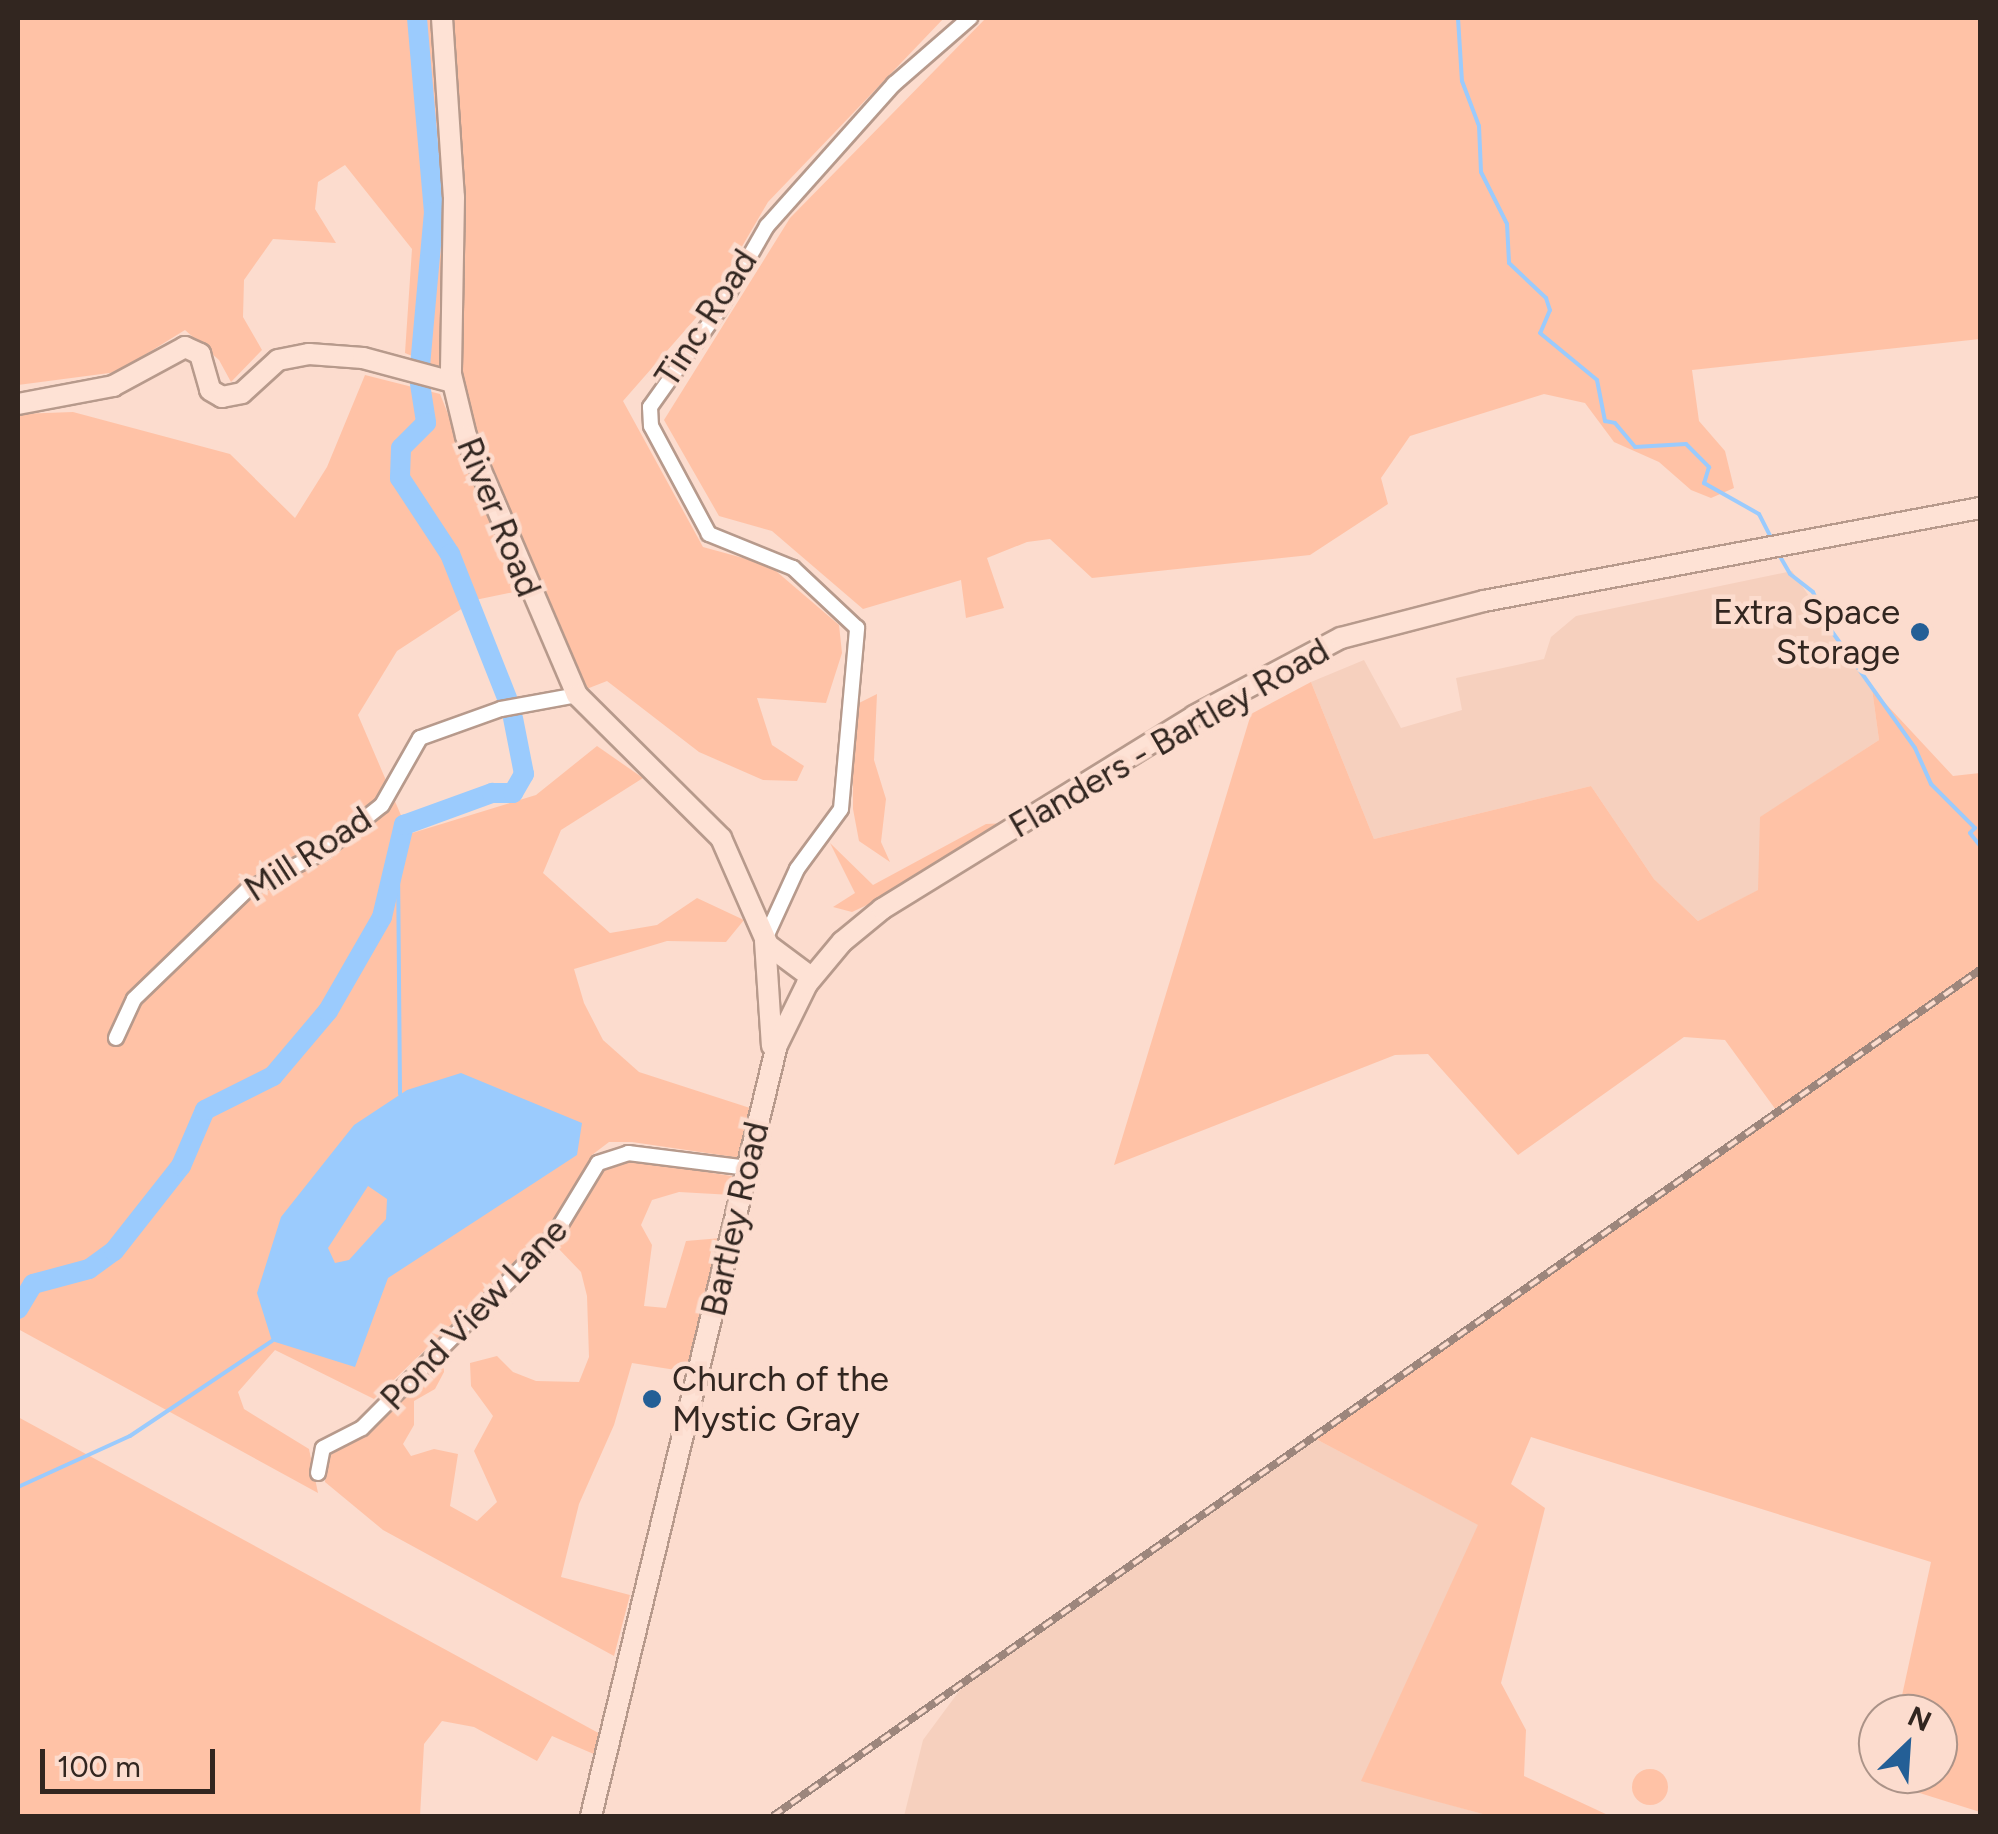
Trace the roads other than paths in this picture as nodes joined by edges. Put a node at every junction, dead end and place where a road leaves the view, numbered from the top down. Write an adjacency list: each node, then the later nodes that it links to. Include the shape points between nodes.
1 (442, 18): 3 (main road, River Road, via 454,196)
2 (970, 18): 7 (street, Tinc Road, via 908,70 766,226 719,310 650,407 651,426 710,534 793,568 857,628 841,809 797,869)
3 (441, 381): 4 (main road, via 376,362 292,356 270,366 242,393 222,398 210,390 200,354 184,347 114,386); 6 (main road, River Road)
4 (18, 404)
5 (1980, 508): 8 (main road, Flanders - Bartley Road, via 1469,604 1341,638 1210,706 882,910)
6 (577, 695): 7 (main road, River Road, via 726,844); 9 (street, Mill Road, via 501,710 420,738 382,805 323,852 247,890 134,999)
7 (765, 939): 8 (main road, River Road); 10 (main road, River Road)
8 (811, 977): 10 (main road, Bartley Road)
9 (116, 1038)
10 (772, 1065): 11 (main road, Bartley Road)
11 (748, 1168): 12 (street, Pond View Lane, via 628,1153 598,1163 555,1234 362,1428 323,1448); 13 (main road, Bartley Road)
12 (318, 1473)
13 (591, 1816)

